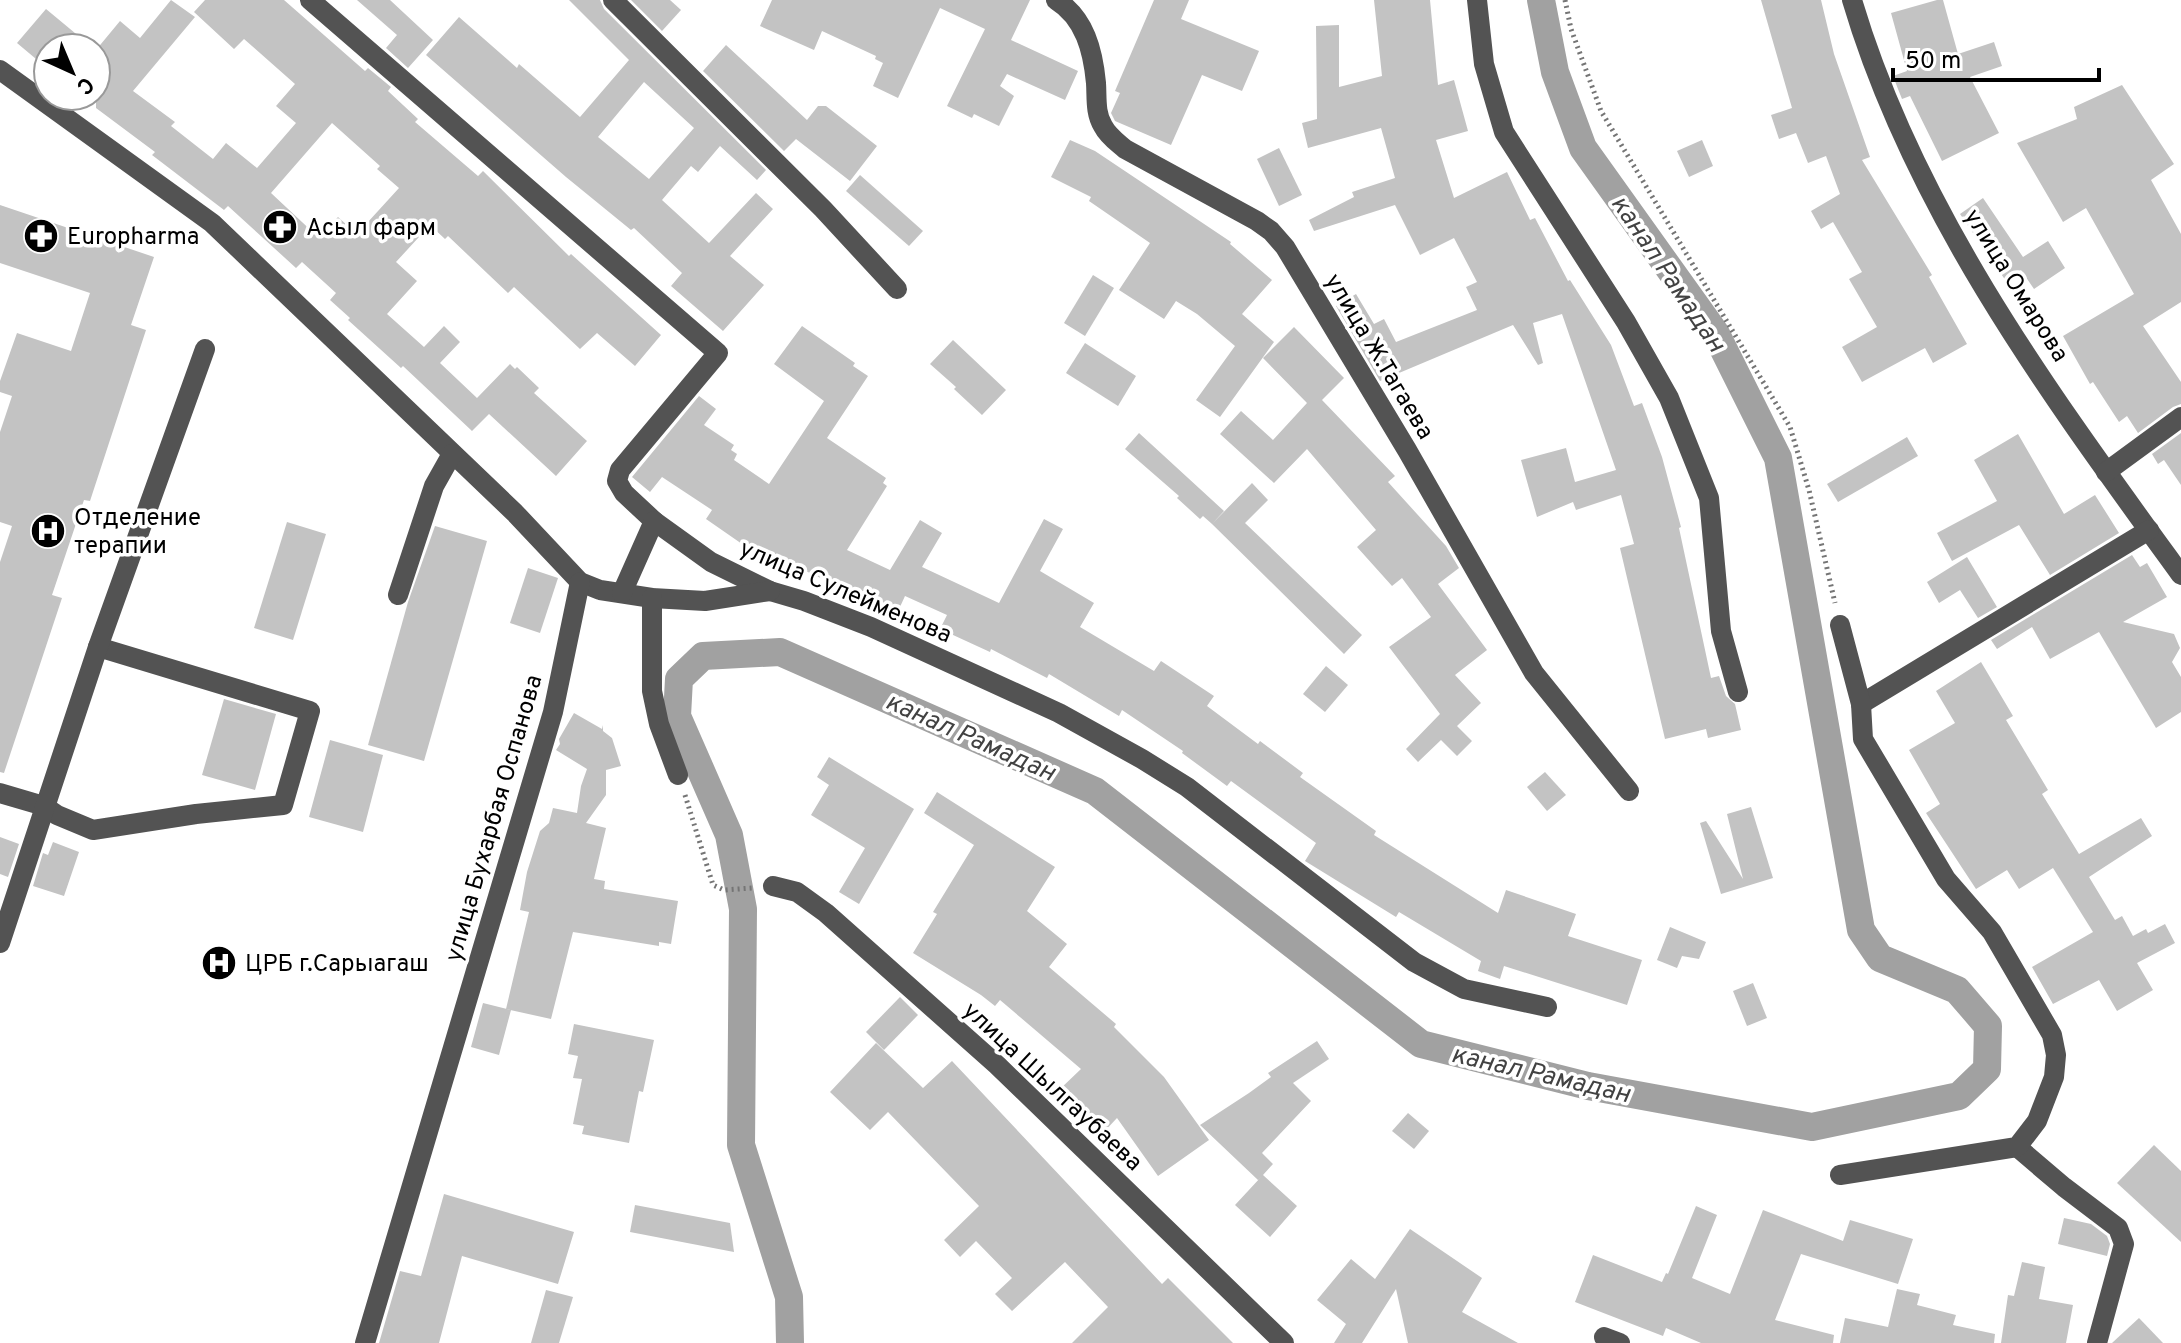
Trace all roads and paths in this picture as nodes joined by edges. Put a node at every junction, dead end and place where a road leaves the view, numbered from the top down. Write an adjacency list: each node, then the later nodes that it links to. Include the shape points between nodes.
1 (310, 0): 13 (street, улица Сулейменова, via 718,353 620,470 617,481 624,493)
2 (613, 0): 8 (street)
3 (1056, 0): 26 (street, улица Ж.Тагаева, via 1087,35 1097,108 1111,137 1257,221 1285,247 1534,673)
4 (1477, 0): 23 (street, via 1484,64 1504,132 1662,385 1709,498 1721,631)
5 (1565, 0): 21 (path, via 1601,111 1790,427)
6 (1852, 0): 12 (street, улица Омарова, via 1870,61 1921,176 1974,269)
7 (0, 70): 11 (street, via 212,223)
8 (897, 289)
9 (205, 349): 22 (street)
10 (2181, 417): 12 (street)
11 (452, 454): 16 (street); 19 (street, via 434,486)
12 (2106, 472): 14 (street, улица Омарова)
13 (654, 521): 17 (street, улица Сулейменова, via 711,562); 18 (street)
14 (2149, 530): 15 (street, улица Омарова); 24 (street)
15 (2181, 575)
16 (580, 582): 18 (street); 34 (street, улица Бухарбая Оспанова, via 553,712)
17 (770, 591): 20 (street, via 705,601); 31 (street, улица Сулейменова, via 871,627 1059,713 1187,787 1414,962 1464,989)
18 (622, 593): 20 (street)
19 (398, 595)
20 (652, 598): 25 (street, via 652,691)
21 (1840, 625): 24 (street)
22 (98, 647): 28 (street); 28 (street, via 310,711 283,805 93,830)
23 (1738, 692)
24 (1861, 704): 32 (street, via 1863,739 1908,817 1946,879 1992,932 2052,1035 2054,1077 2037,1121)
25 (678, 775): 29 (path, via 713,885 724,890)
26 (1629, 791)
27 (0, 793): 28 (street)
28 (44, 806): 30 (street)
29 (766, 887): 35 (street, улица Шылгаубаева, via 797,892 826,913 997,1065)
30 (0, 943)
31 (1547, 1007)
32 (2017, 1147): 33 (street); 36 (street, via 2118,1228 2124,1244)
33 (1840, 1175)
34 (365, 1343)
35 (1284, 1343)
36 (2097, 1343)

